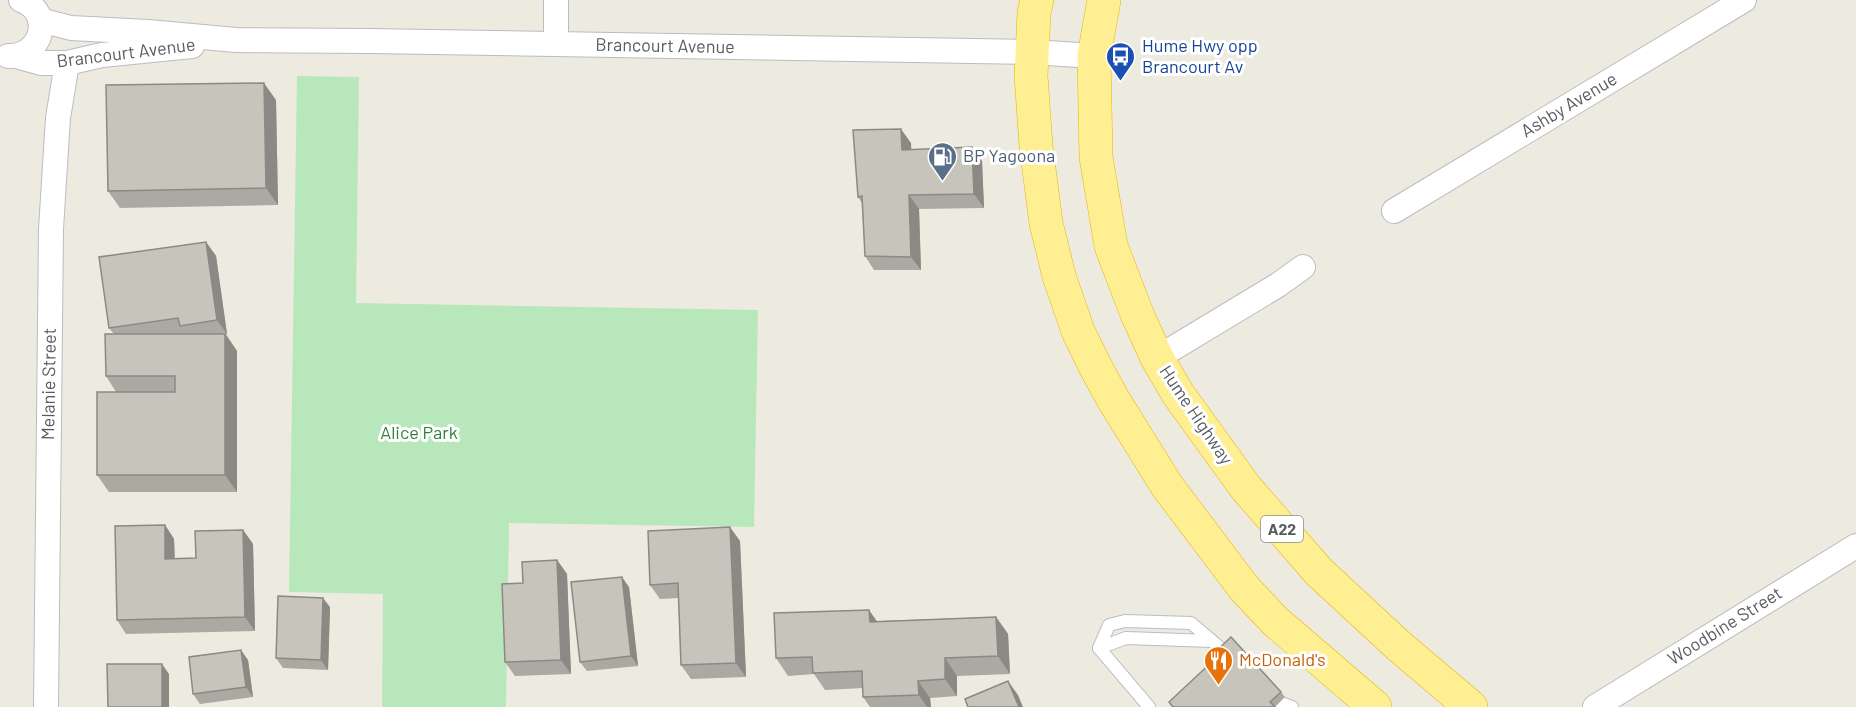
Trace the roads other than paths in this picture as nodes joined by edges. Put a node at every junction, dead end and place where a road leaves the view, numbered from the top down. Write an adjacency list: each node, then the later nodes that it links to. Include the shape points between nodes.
1 (21, 0): 6 (street, via 32,6)
2 (556, 0): 8 (street)
3 (1037, 0): 9 (highway)
4 (1104, 0): 11 (highway, Hume Highway / A22)
5 (1744, 0): 13 (street, Ashby Avenue)
6 (40, 20): 7 (street, Brancourt Avenue, via 71,28); 10 (street, via 41,29 33,47 25,53)
7 (236, 40): 8 (street, Brancourt Avenue); 12 (street, Brancourt Avenue, via 102,55)
8 (556, 44): 9 (street, Brancourt Avenue)
9 (1032, 52): 11 (street, Brancourt Avenue); 24 (highway, via 1036,146 1046,223 1059,276 1095,366 1167,486 1244,588 1275,621)
10 (8, 55): 12 (street, Brancourt Avenue, via 41,63)
11 (1094, 56): 15 (highway, Hume Highway / A22, via 1096,157 1111,246)
12 (67, 63): 21 (street, Melanie Street, via 58,118 51,228)
13 (1394, 211)
14 (1303, 267): 15 (street)
15 (1157, 358): 25 (highway, Hume Highway / A22, via 1178,394 1246,488 1319,572)
16 (1856, 546): 26 (street, Woodbine Street)
17 (1212, 641): 18 (lane, via 1126,638); 18 (lane, via 1191,623 1125,621 1109,626); 19 (lane)
18 (1099, 648): 22 (lane)
19 (1240, 666)
20 (1263, 688): 23 (lane)
21 (46, 707)
22 (1149, 707)
23 (1292, 707)
24 (1375, 707)
25 (1471, 707)
26 (1595, 707)

